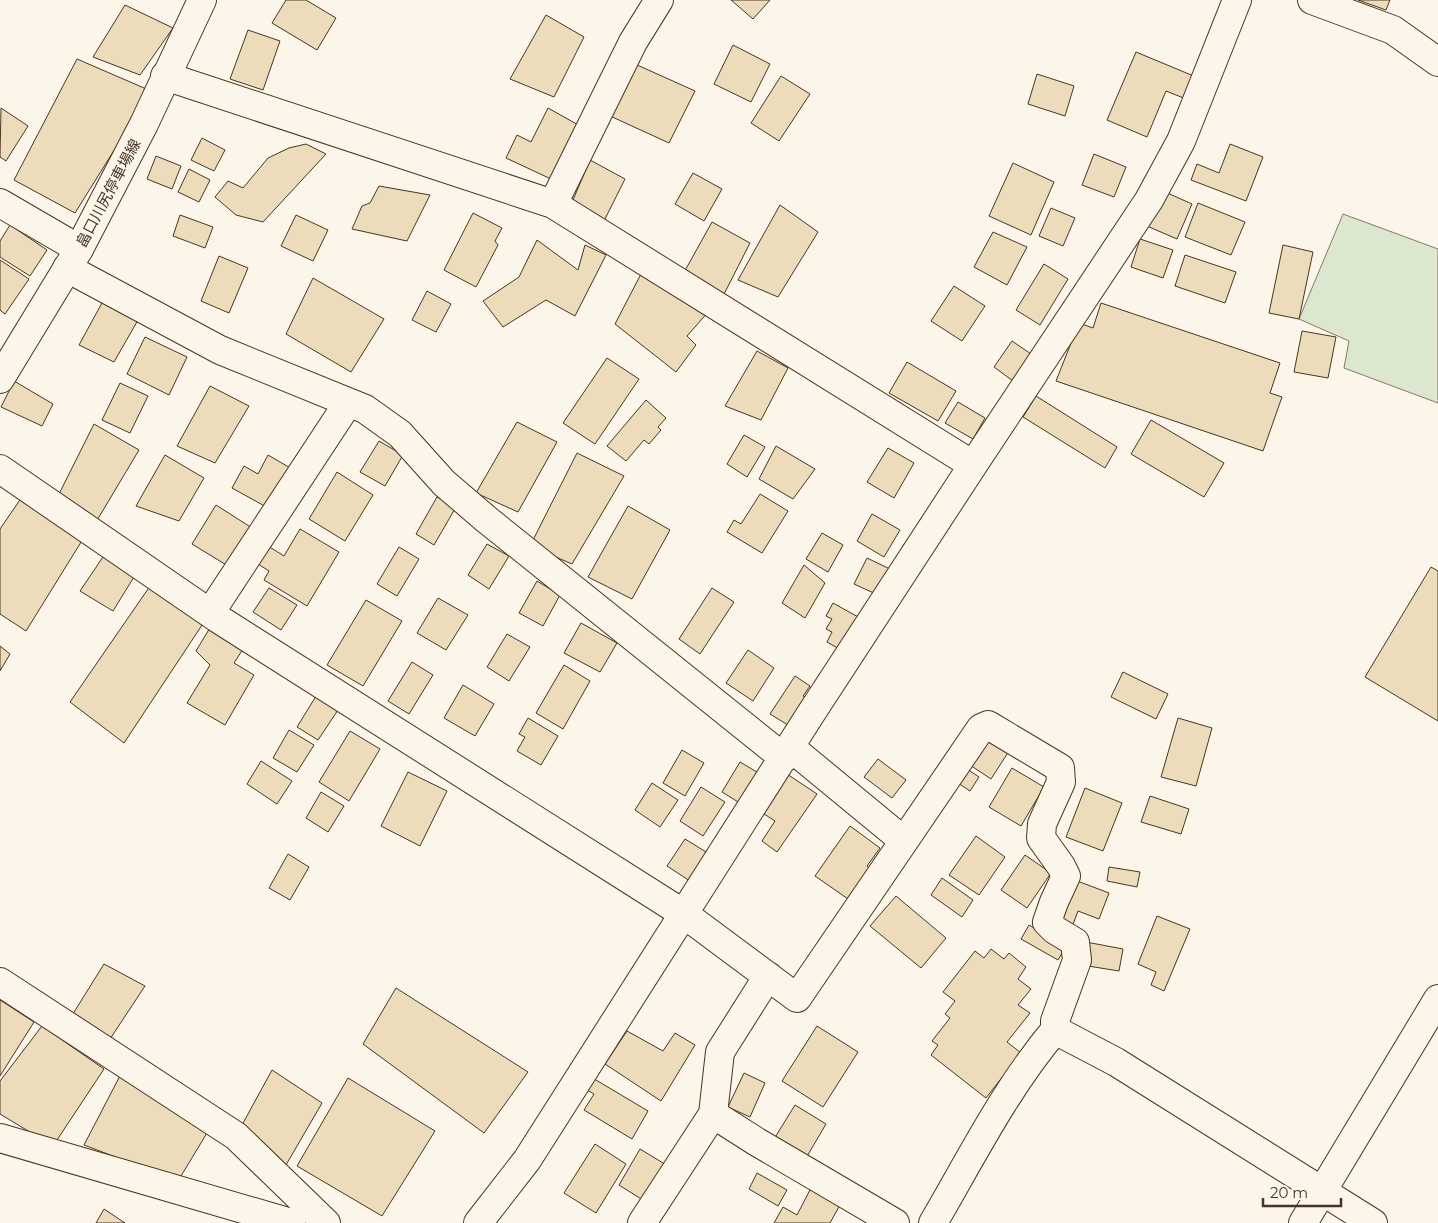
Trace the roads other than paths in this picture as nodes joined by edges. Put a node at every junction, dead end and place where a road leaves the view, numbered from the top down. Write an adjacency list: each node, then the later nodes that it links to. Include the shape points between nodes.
1 (202, 0): 6 (street, 畠口川尻停車場線)
2 (659, 0): 8 (street, via 633,42)
3 (1237, 0): 12 (street, via 1181,141 1149,200)
4 (1312, 0): 5 (street, via 1392,30)
5 (1438, 62)
6 (165, 76): 8 (street); 9 (street, 畠口川尻停車場線, via 144,124)
7 (0, 203): 9 (street)
8 (553, 204): 12 (street)
9 (73, 258): 10 (street, 畠口川尻停車場線); 11 (street, via 220,350)
10 (0, 379)
11 (348, 403): 14 (street); 15 (street, via 365,409 400,434 444,483 486,518)
12 (973, 465): 15 (street)
13 (0, 469): 14 (street)
14 (210, 613): 17 (street)
15 (787, 752): 16 (street); 17 (street)
16 (904, 841): 18 (street, via 797,998); 21 (street, via 981,728 988,725 1060,768 1061,782 1042,824 1041,838 1066,876 1047,922 1075,942 1077,960 1055,1021)
17 (684, 914): 18 (street); 27 (street, via 527,1160)
18 (768, 976): 22 (street, via 720,1052)
19 (0, 982): 26 (street, via 236,1136)
20 (1438, 999): 24 (street)
21 (1055, 1030): 24 (street, via 1116,1062); 30 (street, via 1018,1080)
22 (713, 1114): 28 (street); 29 (street)
23 (0, 1138): 25 (street)
24 (1322, 1192): 31 (street); 32 (street)
25 (291, 1223)
26 (326, 1223)
27 (478, 1223)
28 (642, 1223)
29 (895, 1223)
30 (933, 1223)
31 (1303, 1223)
32 (1373, 1223)

